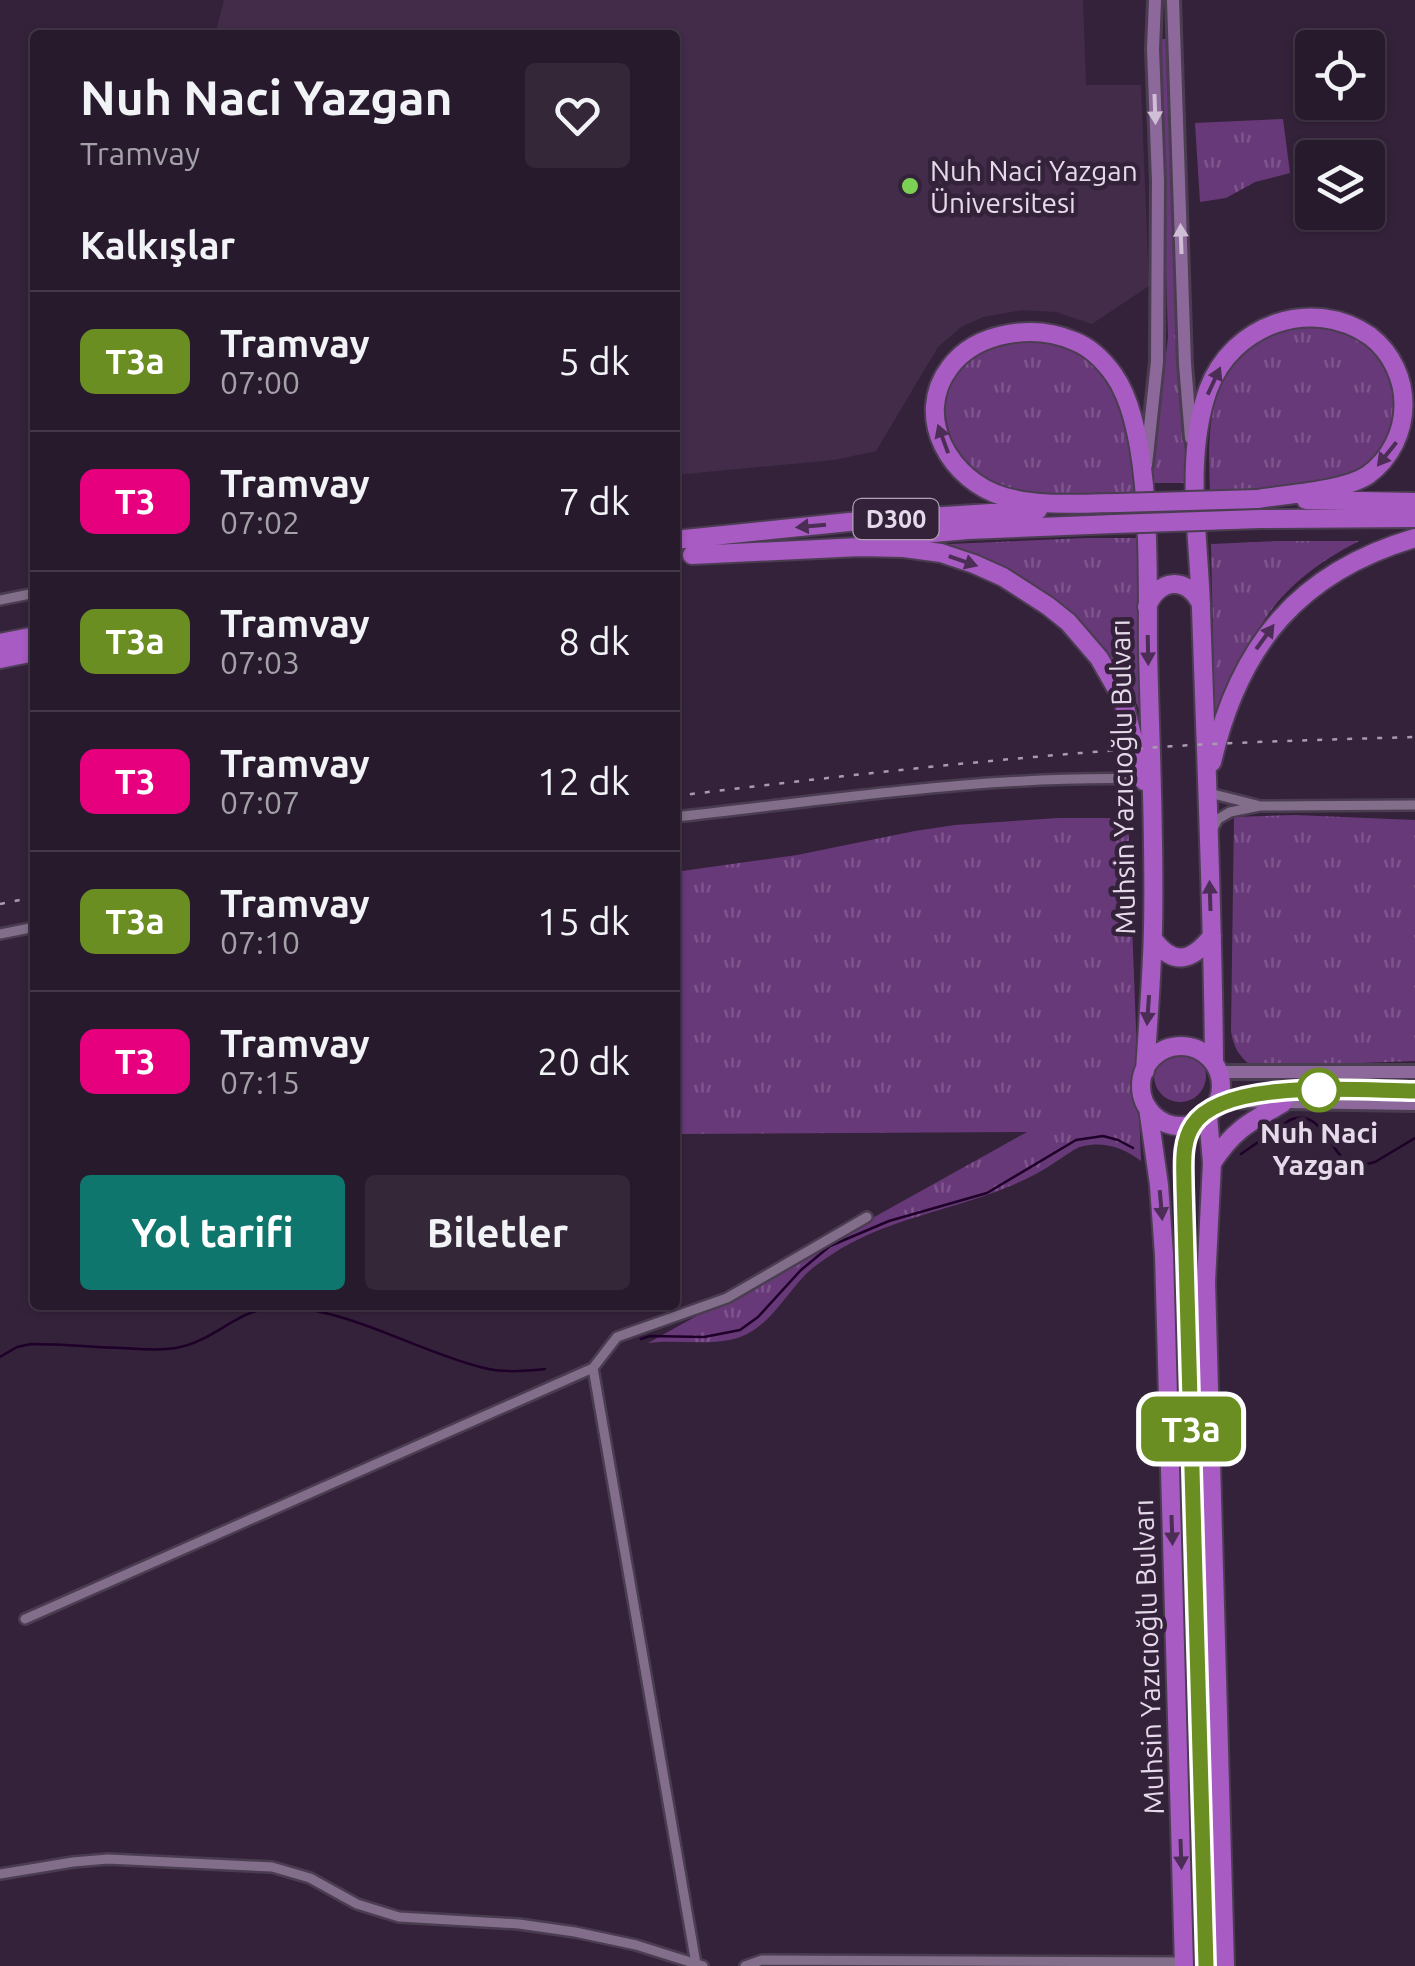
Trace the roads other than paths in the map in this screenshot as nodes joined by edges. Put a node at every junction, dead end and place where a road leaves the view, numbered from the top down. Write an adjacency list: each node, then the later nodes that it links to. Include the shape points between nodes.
1 (1154, 0): 4 (street, one-way to 4, via 1157,362)
2 (1173, 0): 3 (street, one-way to 2)
3 (1194, 476): 5 (highway, one-way to 5, via 1209,388 1246,338 1272,323 1310,317 1348,324 1380,343 1408,389 1405,427 1390,454 1348,484); 14 (highway)
4 (1144, 483): 6 (highway, Muhsin Yazıcıoğlu Bulvarı, one-way to 4, via 1020,499 978,485 958,469 937,428 940,385 950,366 967,350 1009,334 1078,342 1126,393); 15 (highway, Muhsin Yazıcıoğlu Bulvarı)
5 (1258, 499): 6 (highway, D300, bridge); 7 (highway, D300)
6 (1118, 502): 10 (highway, D300, one-way to 10)
7 (1415, 502)
8 (1415, 518): 11 (highway, D300, bridge, via 968,530)
9 (1415, 538): 21 (highway, one-way to 9, via 1243,674 1277,621 1342,567)
10 (680, 539)
11 (683, 556): 20 (highway, one-way to 20, via 904,548 941,553 1002,577 1048,606 1099,658 1122,700)
12 (30, 594): 13 (street)
13 (0, 600)
14 (1201, 604): 15 (highway, via 1192,590 1176,584 1159,589); 21 (highway)
15 (1147, 608): 23 (highway, Muhsin Yazıcıoğlu Bulvarı, one-way to 23)
16 (30, 637): 17 (highway)
17 (0, 643)
18 (30, 653): 19 (highway)
19 (0, 659)
20 (1144, 779): 23 (highway); 25 (street, via 1055,779)
21 (1206, 792): 24 (street); 26 (highway)
22 (1415, 805): 24 (street)
23 (1152, 806): 30 (highway, Muhsin Yazıcıoğlu Bulvarı)
24 (1260, 806): 26 (street, via 1218,819)
25 (680, 816)
26 (1208, 837): 29 (highway, one-way to 26)
27 (30, 927): 28 (street)
28 (0, 934)
29 (1212, 936): 30 (highway, via 1182,958); 31 (highway)
30 (1153, 939): 32 (highway, Muhsin Yazıcıoğlu Bulvarı, one-way to 32)
31 (1216, 1068): 32 (highway, via 1202,1053 1180,1047 1159,1054); 33 (street); 37 (highway, via 1221,1091)
32 (1144, 1071): 36 (highway)
33 (1415, 1072)
34 (1283, 1103): 35 (street); 37 (street); 38 (highway, via 1239,1130)
35 (1415, 1104)
36 (1148, 1108): 37 (highway, via 1180,1126); 44 (highway, Muhsin Yazıcıoğlu Bulvarı, one-way to 44, via 1164,1255)
37 (1213, 1108): 38 (highway)
38 (1212, 1163): 47 (highway, via 1206,1282)
39 (867, 1217): 40 (street, via 727,1298 617,1337)
40 (592, 1368): 41 (street); 45 (street)
41 (25, 1619)
42 (0, 1874): 45 (street, via 108,1859 272,1868 398,1918 560,1929)
43 (1068, 1964): 44 (street); 46 (street, via 762,1960)
44 (1184, 1964)
45 (699, 1965)
46 (745, 1966)
47 (1226, 1966)

